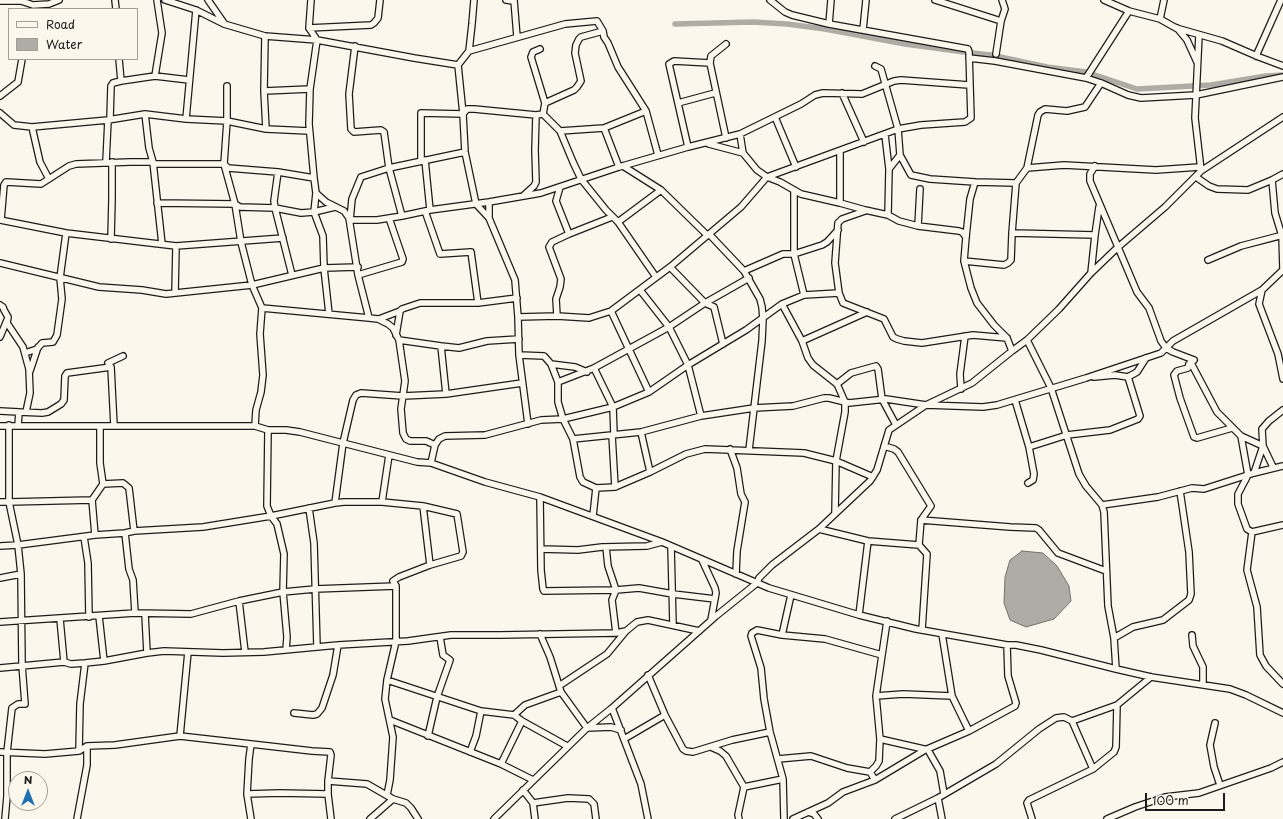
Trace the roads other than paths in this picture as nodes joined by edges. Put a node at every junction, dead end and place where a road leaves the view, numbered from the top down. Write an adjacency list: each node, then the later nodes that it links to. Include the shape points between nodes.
1 (11, 0): 2 (street); 19 (street)
2 (21, 0): 22 (street)
3 (59, 0): 21 (street)
4 (157, 0): 51 (street, via 162,33)
5 (165, 0): 23 (street)
6 (208, 0): 27 (street)
7 (311, 0): 29 (street)
8 (380, 0): 29 (street, via 378,18 371,25)
9 (474, 0): 40 (street)
10 (506, 0): 20 (street)
11 (770, 0): 28 (street, via 792,15)
12 (830, 0): 28 (street)
13 (866, 0): 31 (street)
14 (935, 0): 26 (street)
15 (1002, 0): 26 (street, via 1005,9)
16 (1104, 0): 24 (street)
17 (1164, 0): 25 (street)
18 (1281, 0): 42 (street)
19 (0, 1)
20 (513, 1): 35 (street)
21 (50, 2): 22 (street)
22 (33, 7)
23 (196, 10): 27 (street); 54 (street)
24 (1129, 11): 25 (street); 52 (street)
25 (1160, 19): 30 (street)
26 (1001, 21): 41 (street)
27 (224, 24): 34 (street)
28 (829, 24): 31 (street)
29 (309, 28): 36 (street)
30 (1176, 28): 33 (street); 47 (street, via 1187,40)
31 (863, 30): 43 (street, via 966,48)
32 (604, 31): 35 (street, via 596,21 565,24); 68 (street, via 581,37 576,45 575,53 581,81 577,87); 70 (street, via 604,37 618,67)
33 (1199, 35): 42 (street, via 1222,41); 47 (street)
34 (265, 36): 36 (street); 63 (street)
35 (517, 37): 40 (street)
36 (316, 40): 38 (street); 61 (street)
37 (726, 44): 46 (street, via 711,56)
38 (356, 46): 48 (street); 105 (street, via 349,94 351,129 354,132 382,130)
39 (540, 49): 68 (street, via 533,52 531,57)
40 (469, 51): 48 (street)
41 (996, 54)
42 (1256, 56): 50 (street)
43 (969, 58): 52 (street); 58 (street)
44 (22, 60): 60 (street, via 18,82)
45 (119, 60): 55 (street)
46 (710, 63): 64 (street); 69 (street, via 671,62 669,66)
47 (1198, 64): 66 (street)
48 (458, 65): 73 (street)
49 (875, 66): 57 (street, via 881,69)
50 (1283, 66)
51 (155, 76): 54 (street); 55 (street)
52 (1086, 78): 56 (street)
53 (1283, 78): 66 (street)
54 (189, 80): 77 (street)
55 (122, 81): 78 (street, via 111,86)
56 (1101, 83): 66 (street, via 1140,98); 106 (street, via 1085,107 1067,110 1045,109 1040,112)
57 (885, 84): 58 (street, via 901,80); 65 (street, via 862,94); 84 (street)
58 (969, 85): 84 (street, via 969,120)
59 (227, 86): 80 (street)
60 (12, 88): 62 (street); 67 (street)
61 (310, 89): 63 (street); 85 (street)
62 (0, 90)
63 (264, 91): 83 (street)
64 (715, 93): 69 (street); 89 (street)
65 (842, 93): 76 (street, via 815,95); 90 (street)
66 (1196, 95): 108 (street, via 1195,123)
67 (0, 96)
68 (544, 102): 74 (street)
69 (678, 103): 92 (street)
70 (646, 111): 82 (street); 96 (street)
71 (0, 113): 81 (street, via 14,125)
72 (145, 114): 77 (street); 78 (street); 100 (street)
73 (463, 114): 75 (street, via 466,109 474,109); 94 (street); 98 (street, via 421,113)
74 (542, 114): 75 (street); 86 (street)
75 (536, 115): 124 (street, via 536,182)
76 (775, 118): 87 (street); 104 (street)
77 (186, 119): 80 (street)
78 (109, 120): 81 (street); 99 (street)
79 (1282, 120): 108 (street)
80 (227, 121): 83 (street); 101 (street)
81 (32, 127): 114 (street, via 40,162)
82 (604, 128): 86 (street); 102 (street)
83 (266, 129): 85 (street)
84 (898, 129): 88 (street); 97 (street)
85 (309, 131): 113 (street)
86 (560, 131): 115 (street)
87 (740, 134): 89 (street); 95 (street)
88 (886, 135): 90 (street); 107 (street)
89 (726, 138): 91 (street)
90 (864, 142): 93 (street)
91 (707, 143): 92 (street); 95 (street)
92 (688, 147): 96 (street)
93 (840, 151): 104 (street); 126 (street)
94 (465, 152): 98 (street); 129 (street)
95 (744, 153): 111 (street, via 757,170)
96 (658, 156): 102 (street)
97 (900, 156): 107 (street); 117 (street, via 911,175)
98 (423, 160): 105 (street); 133 (street)
99 (109, 162): 100 (street); 114 (street, via 72,165); 154 (street, via 112,199)
100 (153, 162): 101 (street); 127 (street)
101 (224, 164): 109 (street, via 228,168); 128 (street)
102 (621, 166): 115 (street); 121 (street)
103 (1094, 166): 106 (street); 108 (street, via 1156,170); 130 (street, via 1090,181)
104 (796, 167): 111 (street)
105 (389, 168): 137 (street); 141 (street, via 361,177 352,199)
106 (1027, 168): 118 (street)
107 (889, 169): 136 (street)
108 (1201, 169): 112 (street)
109 (278, 172): 113 (street); 132 (street)
110 (1283, 175): 116 (street)
111 (767, 177): 122 (street); 149 (street, via 745,204)
112 (1196, 177): 116 (street, via 1221,190 1248,190); 158 (street)
113 (314, 178): 123 (street)
114 (49, 179): 142 (street, via 39,184 5,183)
115 (581, 179): 119 (street); 138 (street)
116 (1272, 180): 151 (street, via 1276,213)
117 (975, 182): 118 (street); 152 (street, via 970,199)
118 (1016, 183): 147 (street)
119 (560, 187): 124 (street); 148 (street, via 556,201)
120 (920, 189): 144 (street)
121 (661, 190): 143 (street); 149 (street)
122 (794, 190): 126 (street, via 801,194); 159 (street)
123 (316, 193): 131 (street); 135 (street)
124 (522, 197): 125 (street)
125 (489, 202): 129 (street); 140 (street)
126 (840, 202): 134 (street)
127 (157, 203): 128 (street); 156 (street)
128 (235, 204): 132 (street, via 240,207); 155 (street)
129 (476, 204): 133 (street); 140 (street)
130 (1099, 206): 150 (street); 158 (street)
131 (335, 207): 135 (street); 141 (street, via 344,211)
132 (275, 208): 135 (street, via 296,213); 153 (street)
133 (427, 210): 137 (street); 181 (street, via 440,254 471,252)
134 (865, 210): 136 (street); 145 (street, via 839,221)
135 (314, 212): 165 (street, via 323,236)
136 (888, 215): 144 (street)
137 (402, 216): 139 (street)
138 (612, 217): 143 (street); 148 (street)
139 (389, 218): 141 (street); 170 (street, via 402,262)
140 (489, 218): 180 (street, via 514,277)
141 (350, 219): 163 (street)
142 (0, 220): 146 (street)
143 (618, 222): 171 (street)
144 (918, 226): 152 (street, via 954,230 962,232)
145 (838, 230): 159 (street, via 825,244); 178 (street, via 835,263)
146 (66, 233): 154 (street); 172 (street)
147 (1012, 233): 150 (street); 161 (street, via 1011,260 1008,263 1004,265)
148 (568, 234): 190 (street, via 552,242 550,246 561,279 556,299)
149 (708, 234): 164 (street); 167 (street)
150 (1095, 235): 168 (street)
151 (1283, 235): 160 (street, via 1241,246); 166 (street)
152 (966, 237): 161 (street)
153 (283, 238): 155 (street); 169 (street)
154 (111, 239): 156 (street)
155 (241, 242): 157 (street); 174 (street)
156 (162, 244): 157 (street)
157 (176, 246): 177 (street)
158 (1117, 248): 168 (street); 207 (street, via 1137,292 1149,308)
159 (794, 254): 167 (street, via 783,254); 179 (street)
160 (1208, 260)
161 (964, 261): 200 (street, via 977,303)
162 (0, 263): 172 (street)
163 (358, 267): 165 (street); 170 (street)
164 (670, 267): 171 (street); 182 (street)
165 (324, 268): 169 (street); 189 (street)
166 (1283, 270): 176 (street)
167 (744, 271): 173 (street)
168 (1091, 273): 202 (street)
169 (292, 275): 174 (street)
170 (358, 275): 193 (street)
171 (656, 277): 175 (street)
172 (60, 278): 177 (street, via 99,287); 205 (street, via 62,299 57,335 54,342 42,343)
173 (749, 278): 182 (street); 195 (street, via 760,298)
174 (252, 285): 177 (street); 185 (street)
175 (640, 290): 186 (street); 196 (street)
176 (1262, 290): 207 (street, via 1173,341); 223 (street, via 1260,307 1271,332)
177 (175, 293)
178 (838, 293): 179 (street); 188 (street, via 843,303)
179 (804, 295): 183 (street)
180 (517, 298): 181 (street); 191 (street)
181 (478, 303): 187 (street, via 420,303)
182 (705, 303): 196 (street); 204 (street, via 714,307)
183 (782, 304): 195 (street); 203 (street)
184 (0, 305): 192 (street)
185 (262, 308): 189 (street); 251 (street, via 260,334 263,375)
186 (611, 311): 190 (street, via 589,318); 208 (street)
187 (400, 312): 194 (street); 199 (street)
188 (867, 312): 197 (street, via 884,319 893,336 904,342 922,343); 203 (street)
189 (329, 314): 193 (street)
190 (557, 316): 191 (street)
191 (518, 317): 201 (street)
192 (8, 318): 198 (street); 210 (street, via 7,323)
193 (369, 318): 194 (street)
194 (378, 319): 199 (street, via 388,324)
195 (763, 319): 204 (street); 237 (street)
196 (668, 327): 208 (street); 216 (street)
197 (965, 336): 200 (street); 227 (street, via 960,374)
198 (0, 337)
199 (398, 337): 206 (street); 231 (street, via 405,381)
200 (1007, 338): 209 (street)
201 (519, 339): 206 (street, via 486,341 459,348); 211 (street)
202 (1027, 340): 209 (street); 228 (street)
203 (802, 341): 226 (street, via 813,365)
204 (723, 344): 216 (street)
205 (39, 346): 210 (street); 219 (street)
206 (441, 346): 230 (street)
207 (1166, 348): 213 (street, via 1161,353); 214 (street)
208 (628, 349): 218 (street); 229 (street)
209 (1012, 351): 227 (street)
210 (25, 353): 219 (street)
211 (519, 355): 215 (street, via 547,357); 225 (street)
212 (123, 356): 217 (street, via 108,363)
213 (1146, 358): 221 (street, via 1137,372); 222 (street)
214 (1194, 360): 252 (street, via 1191,363 1217,412); 252 (street, via 1189,363 1188,368 1174,373 1194,437)
215 (551, 364): 220 (street, via 575,367); 224 (street)
216 (688, 365): 229 (street); 242 (street)
217 (110, 367): 241 (street, via 67,373 65,397 61,404 45,413); 250 (street)
218 (594, 368): 220 (street); 236 (street)
219 (30, 372): 241 (street)
220 (587, 372): 224 (street)
221 (1128, 377): 222 (street, via 1115,375); 256 (street, via 1140,414 1139,418 1110,430)
222 (1086, 378): 228 (street)
223 (1283, 379)
224 (558, 382): 243 (street, via 558,402)
225 (522, 383): 230 (street); 244 (street)
226 (837, 384): 232 (street, via 851,373 876,366); 234 (street)
227 (961, 388): 235 (street)
228 (1051, 388): 233 (street); 256 (street)
229 (650, 392): 236 (street)
230 (446, 394): 231 (street)
231 (404, 396): 259 (street, via 356,395); 260 (street, via 401,415 404,436 410,442)
232 (882, 399): 234 (street); 235 (street); 246 (street)
233 (1015, 400): 235 (street, via 983,406); 263 (street)
234 (845, 402): 237 (street, via 824,398 793,406); 267 (street)
235 (926, 405): 246 (street)
236 (613, 407): 243 (street); 255 (street)
237 (754, 408): 242 (street); 265 (street)
238 (1283, 410): 262 (street, via 1262,428)
239 (0, 411): 240 (street)
240 (19, 412): 241 (street); 248 (street)
241 (26, 412)
242 (701, 416): 254 (street)
243 (563, 419): 244 (street); 258 (street)
244 (528, 424): 260 (street, via 485,435 445,436)
245 (9, 425): 247 (street); 248 (street); 282 (street)
246 (896, 425): 261 (street, via 888,430)
247 (0, 426)
248 (18, 426): 249 (street)
249 (100, 426): 250 (street); 275 (street)
250 (114, 426): 251 (street)
251 (255, 426): 253 (street)
252 (1232, 428): 257 (street)
253 (268, 430): 259 (street, via 300,432); 289 (street, via 267,508)
254 (641, 432): 255 (street); 271 (street)
255 (613, 435): 258 (street); 276 (street)
256 (1067, 435): 263 (street); 285 (street, via 1083,481)
257 (1241, 436): 262 (street); 272 (street)
258 (573, 439): 277 (street, via 580,477 583,482)
259 (343, 443): 266 (street); 284 (street)
260 (435, 445): 268 (street)
261 (884, 446): 273 (street); 291 (street, via 898,452 931,506)
262 (1263, 446): 270 (street); 272 (street)
263 (1029, 447): 274 (street, via 1034,477)
264 (730, 449): 265 (street); 271 (street, via 702,449); 311 (street, via 744,502)
265 (749, 450): 267 (street, via 795,452)
266 (389, 455): 268 (street); 283 (street)
267 (836, 461): 273 (street); 288 (street)
268 (431, 463): 279 (street, via 485,482)
269 (1283, 466): 270 (street)
270 (1273, 467): 272 (street)
271 (650, 472): 276 (street)
272 (1251, 474): 278 (street, via 1204,489); 295 (street, via 1238,494 1238,504 1246,529)
273 (873, 477): 288 (street)
274 (1028, 483)
275 (103, 484): 280 (street); 294 (street, via 123,483 129,488)
276 (615, 487): 277 (street)
277 (596, 488): 290 (street)
278 (1180, 491): 285 (street); 342 (street, via 1189,552 1191,594 1188,603 1163,620 1133,627)
279 (540, 497): 290 (street); 306 (street)
280 (92, 500): 282 (street); 297 (street)
281 (0, 502): 282 (street)
282 (8, 502): 301 (street)
283 (382, 502): 284 (street); 286 (street)
284 (335, 503): 287 (street)
285 (1102, 505): 309 (street, via 1105,518)
286 (423, 506): 308 (street); 308 (street, via 457,514 463,552 461,556)
287 (309, 508): 289 (street); 315 (street)
288 (835, 514): 293 (street)
289 (271, 516): 294 (street, via 203,527); 317 (street, via 277,524 284,554)
290 (593, 516): 300 (street)
291 (921, 520): 302 (street); 309 (street, via 1036,528 1058,553)
292 (1283, 525): 295 (street)
293 (819, 529): 299 (street); 313 (street, via 772,565)
294 (134, 531): 296 (street)
295 (1252, 532): 361 (street, via 1247,570 1257,607 1260,655 1266,666)
296 (125, 533): 297 (street); 322 (street)
297 (95, 535): 298 (street)
298 (84, 537): 301 (street); 326 (street, via 88,564)
299 (868, 541): 302 (street); 324 (street)
300 (662, 542): 304 (street); 305 (street, via 647,546)
301 (18, 545): 303 (street); 310 (street)
302 (919, 545): 333 (street, via 927,554)
303 (0, 546)
304 (671, 546): 307 (street); 318 (street)
305 (606, 547): 306 (street, via 578,550); 316 (street, via 608,566)
306 (541, 549): 316 (street, via 544,591)
307 (702, 560): 311 (street); 320 (street, via 715,588)
308 (430, 565): 314 (street, via 396,579 393,581)
309 (1106, 571): 342 (street, via 1108,606)
310 (21, 574): 312 (street); 329 (street)
311 (736, 574): 313 (street)
312 (0, 578)
313 (757, 582): 319 (street); 328 (street)
314 (396, 586): 315 (street); 343 (street)
315 (316, 589): 317 (street); 346 (street)
316 (616, 590): 318 (street, via 639,588); 336 (street, via 612,600)
317 (284, 592): 321 (street); 347 (street)
318 (673, 594): 320 (street); 332 (street)
319 (791, 595): 324 (street); 339 (street)
320 (715, 599): 328 (street)
321 (239, 601): 323 (street, via 191,614); 350 (street)
322 (136, 613): 323 (street); 325 (street)
323 (145, 614): 348 (street)
324 (859, 615): 331 (street)
325 (99, 616): 326 (street); 352 (street)
326 (89, 617): 327 (street)
327 (60, 619): 329 (street); 353 (street)
328 (711, 620): 335 (street)
329 (21, 621): 330 (street); 355 (street)
330 (0, 622)
331 (887, 622): 333 (street); 351 (street)
332 (673, 625): 334 (street, via 648,620 637,622); 335 (street)
333 (922, 630): 338 (street)
334 (626, 631): 336 (street); 363 (street, via 607,654)
335 (699, 631): 358 (street)
336 (616, 633): 337 (street)
337 (540, 634): 341 (street); 363 (street)
338 (942, 634): 345 (street); 366 (street)
339 (782, 635): 351 (street, via 825,639); 382 (street, via 757,630 751,636 761,668)
340 (1192, 635): 362 (street, via 1193,646 1203,668)
341 (440, 637): 343 (street); 367 (street, via 443,655 450,660)
342 (1114, 638): 357 (street)
343 (396, 642): 344 (street); 360 (street)
344 (338, 645): 346 (street); 371 (street, via 333,675 322,708 313,715)
345 (1007, 645): 357 (street, via 1041,650); 381 (street, via 1008,676 1016,704)
346 (317, 647): 347 (street)
347 (286, 650): 350 (street)
348 (147, 652): 349 (street); 352 (street)
349 (188, 652): 350 (street); 383 (street)
350 (245, 652)
351 (882, 655): 365 (street)
352 (104, 661): 354 (street)
353 (64, 662): 354 (street); 355 (street)
354 (85, 663): 392 (street, via 80,704)
355 (22, 665): 356 (street); 394 (street, via 25,704 18,704 12,708)
356 (0, 668)
357 (1116, 669): 359 (street)
358 (648, 675): 369 (street); 374 (street)
359 (1151, 677): 362 (street); 368 (street)
360 (387, 680): 367 (street); 375 (street, via 384,699)
361 (1283, 684)
362 (1203, 685): 372 (street, via 1236,691)
363 (559, 686): 364 (street)
364 (561, 692): 373 (street, via 525,705); 379 (street)
365 (876, 696): 366 (street); 386 (street)
366 (952, 696): 381 (street)
367 (437, 697): 370 (street); 384 (street)
368 (1117, 705): 377 (street); 399 (street, via 1116,750)
369 (612, 708): 379 (street); 380 (street)
370 (480, 711): 373 (street); 395 (street, via 476,736)
371 (294, 713)
372 (1283, 713)
373 (514, 715): 376 (street)
374 (665, 715): 385 (street); 390 (street, via 686,751)
375 (390, 720): 384 (street); 411 (street, via 393,737)
376 (522, 721): 389 (street); 398 (street)
377 (1072, 721): 399 (street); 410 (street, via 1064,717 1056,718 996,764)
378 (1215, 723): 405 (street, via 1210,745)
379 (586, 728): 380 (street, via 611,727); 389 (street)
380 (621, 730): 385 (street)
381 (970, 731): 391 (street)
382 (770, 732): 390 (street); 396 (street)
383 (180, 736): 387 (street); 388 (street)
384 (428, 736): 395 (street)
385 (624, 739): 425 (street, via 642,788)
386 (880, 739): 391 (street); 400 (street, via 879,761)
387 (251, 744): 404 (street, via 330,752); 408 (street)
388 (87, 746): 392 (street); 417 (street, via 87,765)
389 (567, 746): 402 (street)
390 (710, 747): 406 (street, via 726,756)
391 (925, 750): 403 (street); 410 (street, via 928,750 940,771)
392 (79, 751): 394 (street, via 45,754)
393 (0, 752): 394 (street)
394 (7, 752): 416 (street)
395 (470, 752): 398 (street)
396 (778, 759): 400 (street, via 811,756 847,768); 401 (street)
397 (1283, 762): 405 (street)
398 (501, 764): 402 (street)
399 (1093, 769): 432 (street, via 1029,800 1027,806)
400 (870, 772): 403 (street)
401 (783, 779): 406 (street); 427 (street)
402 (533, 780): 407 (street)
403 (875, 780): 415 (street, via 842,792 828,803)
404 (328, 781): 409 (street); 411 (street, via 362,783)
405 (1220, 785): 433 (street, via 1199,793 1165,797)
406 (744, 787): 426 (street)
407 (523, 790): 414 (street); 422 (street)
408 (247, 794): 409 (street); 418 (street)
409 (328, 794): 419 (street)
410 (944, 794): 412 (street)
411 (387, 795): 413 (street)
412 (938, 798): 430 (street); 431 (street)
413 (393, 799): 420 (street); 421 (street, via 408,804)
414 (533, 803): 423 (street); 424 (street, via 568,798 589,799 594,804)
415 (808, 812): 428 (street); 429 (street)
416 (5, 819)
417 (77, 819)
418 (251, 819)
419 (331, 819)
420 (370, 819)
421 (418, 819)
422 (494, 819)
423 (536, 819)
424 (596, 819)
425 (648, 819)
426 (739, 819)
427 (784, 819)
428 (793, 819)
429 (818, 819)
430 (895, 819)
431 (942, 819)
432 (1032, 819)
433 (1107, 819)

